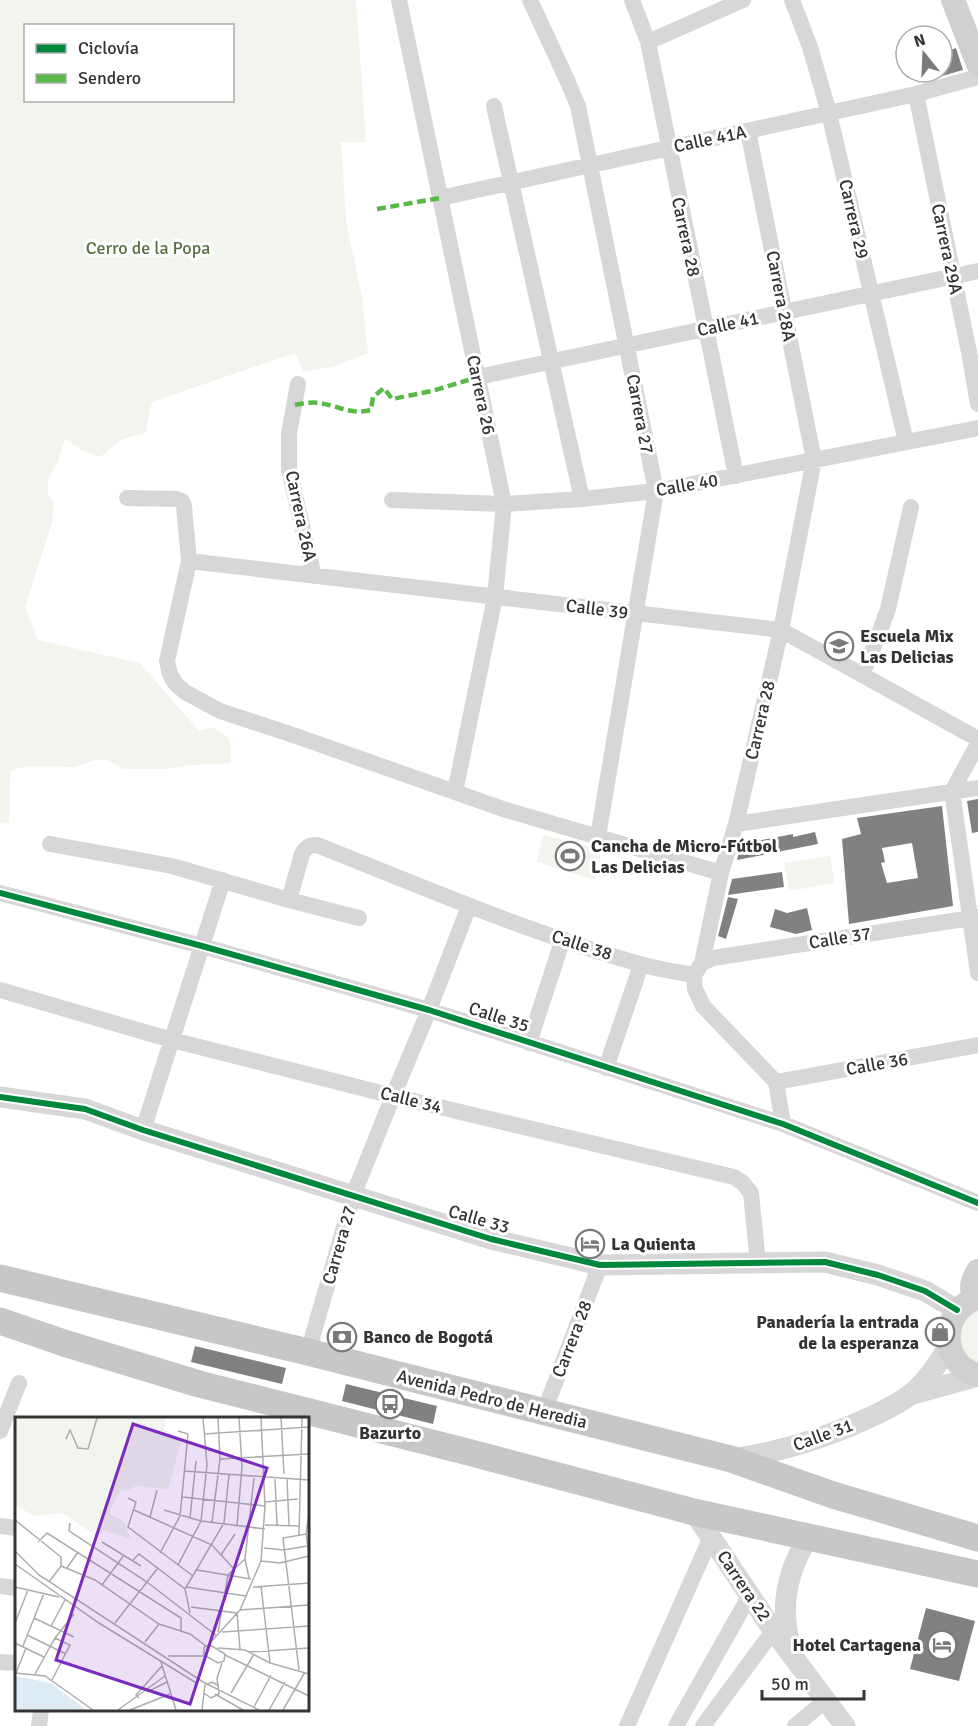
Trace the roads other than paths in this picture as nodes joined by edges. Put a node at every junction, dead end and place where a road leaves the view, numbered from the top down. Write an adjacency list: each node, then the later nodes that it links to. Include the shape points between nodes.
1 (399, 0): 17 (street, Carrera 26)
2 (530, 0): 15 (street, Carrera 27, via 578,106)
3 (632, 0): 7 (street, Carrera 28)
4 (743, 0): 7 (street)
5 (792, 0): 12 (street, Carrera 29)
6 (953, 0): 8 (main road)
7 (648, 42): 14 (street, Carrera 28)
8 (978, 64)
9 (978, 77): 10 (street, Calle 41A)
10 (916, 94): 12 (street, Calle 41A); 19 (street, Carrera 29A)
11 (494, 106): 16 (street)
12 (829, 113): 13 (street, Calle 41A); 20 (street, Carrera 29)
13 (748, 131): 14 (street, Calle 41A); 21 (street, Carrera 28A)
14 (668, 148): 15 (street, Calle 41A); 22 (street, Carrera 28)
15 (589, 166): 16 (street, Calle 41A); 23 (street, Carrera 27)
16 (511, 183): 17 (street, Calle 41A); 25 (street)
17 (440, 198): 26 (street, Carrera 26)
18 (978, 271): 19 (street, Calle 41)
19 (952, 277): 20 (street, Calle 41); 24 (street, Carrera 29A)
20 (871, 294): 21 (street, Calle 41); 30 (street, Carrera 29)
21 (784, 312): 22 (street, Calle 41); 31 (street, Carrera 28A)
22 (705, 329): 23 (street, Calle 41); 32 (street, Carrera 28)
23 (626, 346): 25 (street, Calle 41); 33 (street, Carrera 27)
24 (973, 351): 28 (street, Carrera 29A)
25 (551, 362): 26 (street, Calle 41); 35 (street)
26 (478, 377): 37 (street, Carrera 26)
27 (298, 384): 40 (street, Carrera 26A, via 289,434 289,470)
28 (978, 404)
29 (978, 428): 30 (street, Calle 40)
30 (906, 442): 31 (street, Calle 40)
31 (814, 460): 32 (street, Calle 40); 43 (street, Carrera 28)
32 (736, 476): 33 (street, Calle 40)
33 (656, 491): 35 (street, Calle 40); 42 (street, Carrera 27)
34 (127, 498): 39 (street, via 182,501)
35 (582, 499): 37 (street, Calle 40)
36 (392, 500): 37 (street, Calle 40)
37 (504, 504): 41 (street, Carrera 26)
38 (911, 507): 44 (street, via 888,609)
39 (189, 561): 40 (street, Calle 39); 49 (street, via 167,661 170,674 185,692 220,711)
40 (314, 576): 41 (street, Calle 39)
41 (495, 597): 42 (street, Calle 39); 49 (street, Carrera 26)
42 (635, 613): 43 (street, Calle 39); 51 (street, Carrera 27)
43 (781, 630): 44 (street, Calle 39); 50 (street, Carrera 28)
44 (862, 675): 45 (street, Calle 39)
45 (978, 739)
46 (978, 744): 48 (street)
47 (978, 788): 48 (street)
48 (952, 791): 50 (street); 58 (street)
49 (455, 792): 51 (street)
50 (736, 824): 53 (street, Carrera 28)
51 (598, 837): 53 (street)
52 (50, 844): 54 (street, via 172,866)
53 (721, 873): 63 (street, Carrera 28)
54 (223, 880): 56 (street); 61 (street)
55 (0, 893): 61 (street, Calle 35)
56 (289, 900): 57 (street, Calle 38, via 302,854 305,848 316,845); 59 (street)
57 (469, 906): 60 (street, Calle 38); 66 (street, Carrera 27)
58 (974, 917): 63 (street, Calle 37, via 713,958); 64 (street)
59 (359, 918)
60 (563, 939): 62 (street, Calle 38); 68 (street)
61 (202, 946): 66 (street, Calle 35); 67 (street)
62 (641, 964): 63 (street, Calle 38); 70 (street)
63 (698, 969): 71 (street, via 695,989 703,1006)
64 (978, 973)
65 (0, 990): 67 (street, Calle 34)
66 (429, 1010): 68 (street, Calle 35); 72 (street, Carrera 27)
67 (172, 1040): 72 (street, Calle 34); 75 (street)
68 (529, 1043): 70 (street, Calle 35)
69 (978, 1045): 71 (street, Calle 36)
70 (606, 1068): 74 (street, Calle 35)
71 (776, 1082): 74 (street)
72 (393, 1096): 76 (street, Carrera 27); 78 (street, Calle 34, via 734,1177 751,1193)
73 (0, 1097): 75 (street, Calle 33, via 85,1109)
74 (783, 1124): 77 (street, Calle 35)
75 (143, 1130): 76 (street, Calle 33)
76 (353, 1196): 79 (street, Calle 33, via 491,1239); 85 (street, Carrera 27)
77 (978, 1203)
78 (758, 1263): 79 (street, Calle 33); 82 (street, Calle 33, via 825,1262)
79 (600, 1265): 89 (street, Carrera 28)
80 (978, 1271): 82 (main road, via 972,1282)
81 (0, 1278): 85 (highway, Avenida Pedro de Heredia)
82 (970, 1302): 84 (main road, via 950,1320)
83 (0, 1321): 92 (highway, via 199,1384)
84 (950, 1344): 86 (main road, via 962,1368); 88 (street, Calle 31)
85 (308, 1352): 89 (highway, Avenida Pedro de Heredia)
86 (978, 1376): 88 (street, Calle 31)
87 (19, 1383): 90 (street)
88 (910, 1395): 91 (street, Calle 31, via 830,1435)
89 (544, 1412): 91 (highway, Avenida Pedro de Heredia)
90 (0, 1431)
91 (731, 1460): 93 (highway, Avenida Pedro de Heredia)
92 (694, 1512): 97 (highway); 98 (street, Carrera 22)
93 (925, 1522): 96 (highway); 99 (highway, Avenida Pedro de Heredia)
94 (0, 1526): 95 (street)
95 (15, 1528)
96 (978, 1532)
97 (809, 1536): 100 (highway); 106 (street, Carrera 22, via 790,1573)
98 (711, 1537): 105 (street, Carrera 22); 112 (street)
99 (978, 1538)
100 (918, 1562): 101 (highway); 103 (highway)
101 (978, 1574)
102 (0, 1586): 104 (street)
103 (978, 1587)
104 (15, 1588)
105 (750, 1595): 106 (street, Carrera 22); 113 (street)
106 (779, 1623): 109 (street, Carrera 22, via 795,1659); 114 (street)
107 (0, 1662): 108 (street)
108 (15, 1664)
109 (826, 1700): 115 (street); 116 (street, Carrera 22)
110 (41, 1711): 111 (street)
111 (39, 1726)
112 (627, 1726)
113 (676, 1726)
114 (703, 1726)
115 (795, 1726)
116 (845, 1726)

